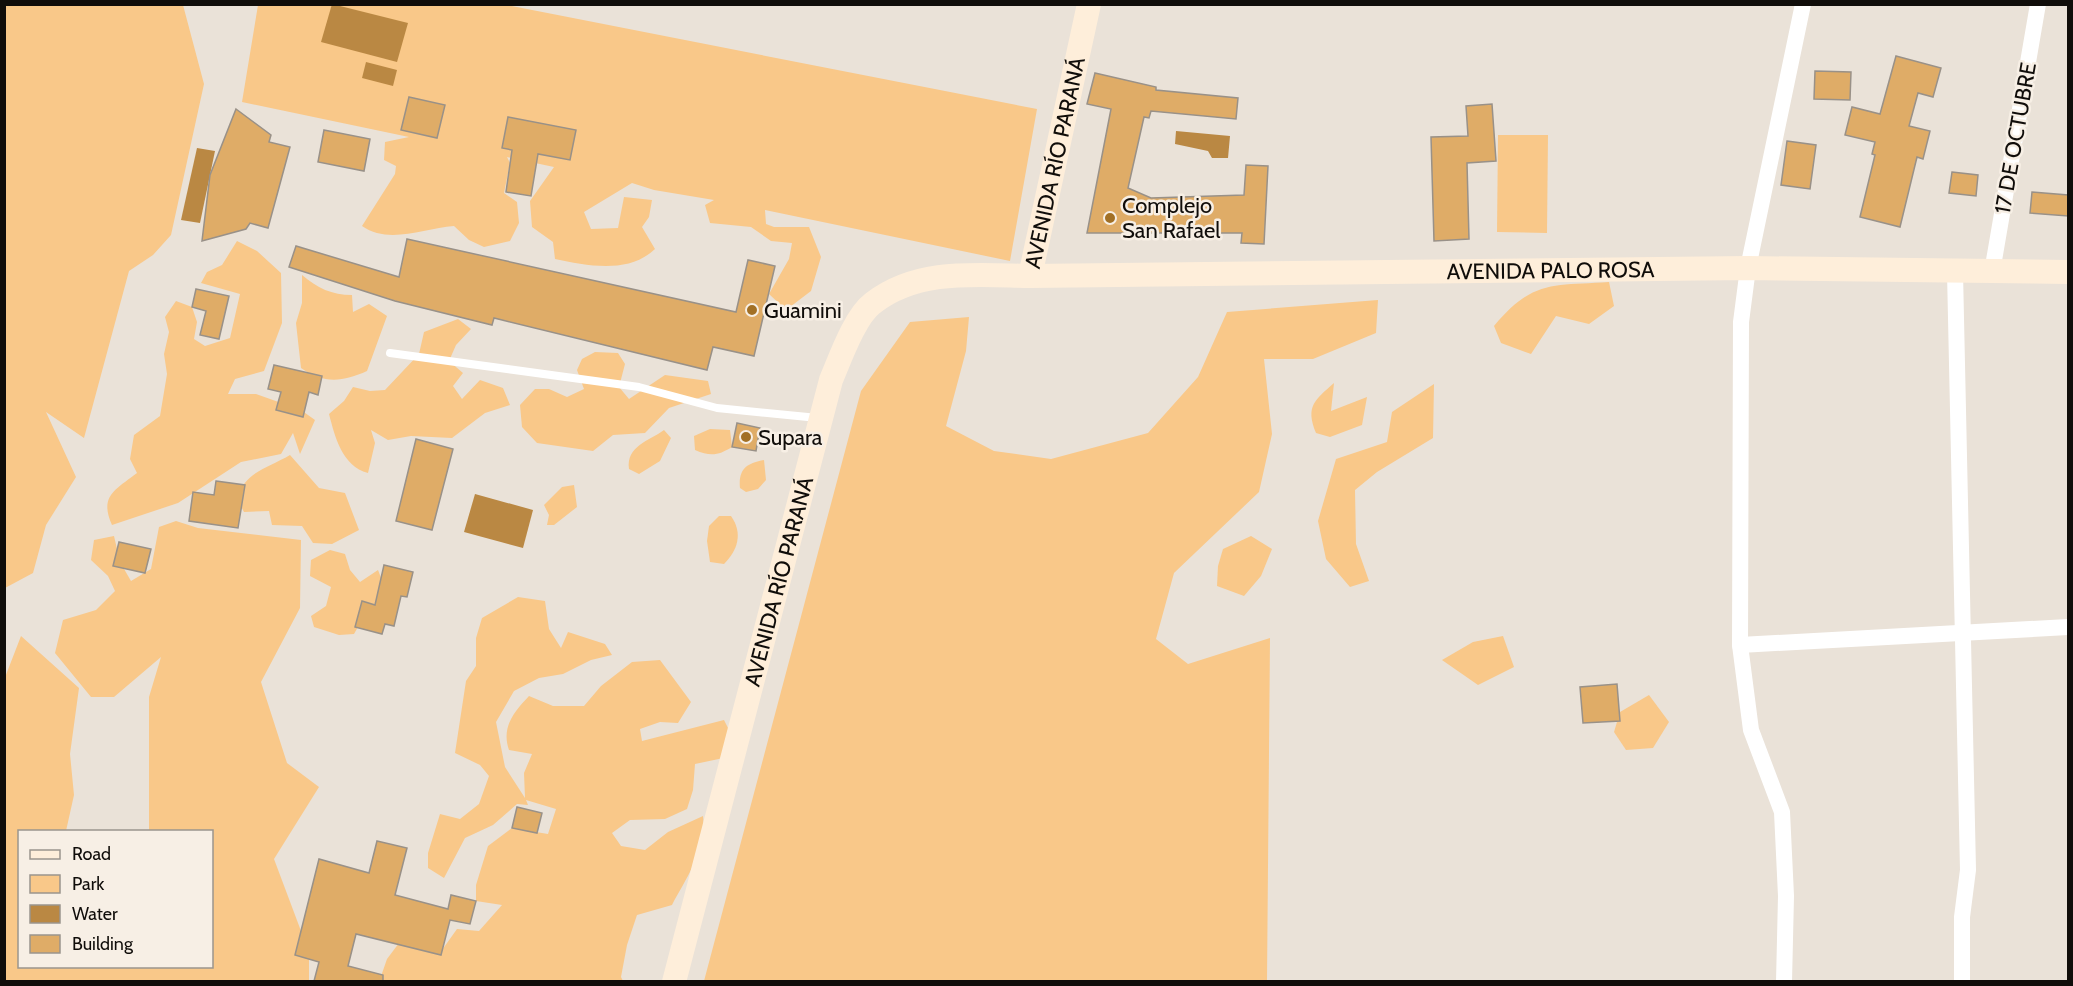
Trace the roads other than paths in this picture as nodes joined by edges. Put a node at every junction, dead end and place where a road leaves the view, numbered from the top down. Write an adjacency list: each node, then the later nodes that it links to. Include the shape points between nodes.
1 (1089, 4): 8 (main road, AVENIDA RÍO PARANÁ)
2 (1803, 4): 4 (street)
3 (2038, 4): 6 (street, 17 DE OCTUBRE)
4 (1748, 268): 5 (main road, AVENIDA PALO ROSA); 8 (main road, AVENIDA PALO ROSA); 13 (street, via 1741,322)
5 (1955, 272): 6 (main road, AVENIDA PALO ROSA); 12 (street)
6 (1992, 272): 7 (main road, AVENIDA PALO ROSA)
7 (2068, 272)
8 (1030, 276): 10 (main road, AVENIDA RÍO PARANÁ, via 946,275 903,286 871,304 847,340 831,380)
9 (390, 353): 10 (lane, via 639,387 717,408)
10 (822, 418): 14 (main road, AVENIDA RÍO PARANÁ)
11 (2068, 627): 12 (street)
12 (1963, 633): 13 (street); 16 (street, via 1968,870 1962,917)
13 (1740, 645): 15 (street, via 1750,730 1782,812 1786,896)
14 (674, 981)
15 (1784, 981)
16 (1962, 981)

